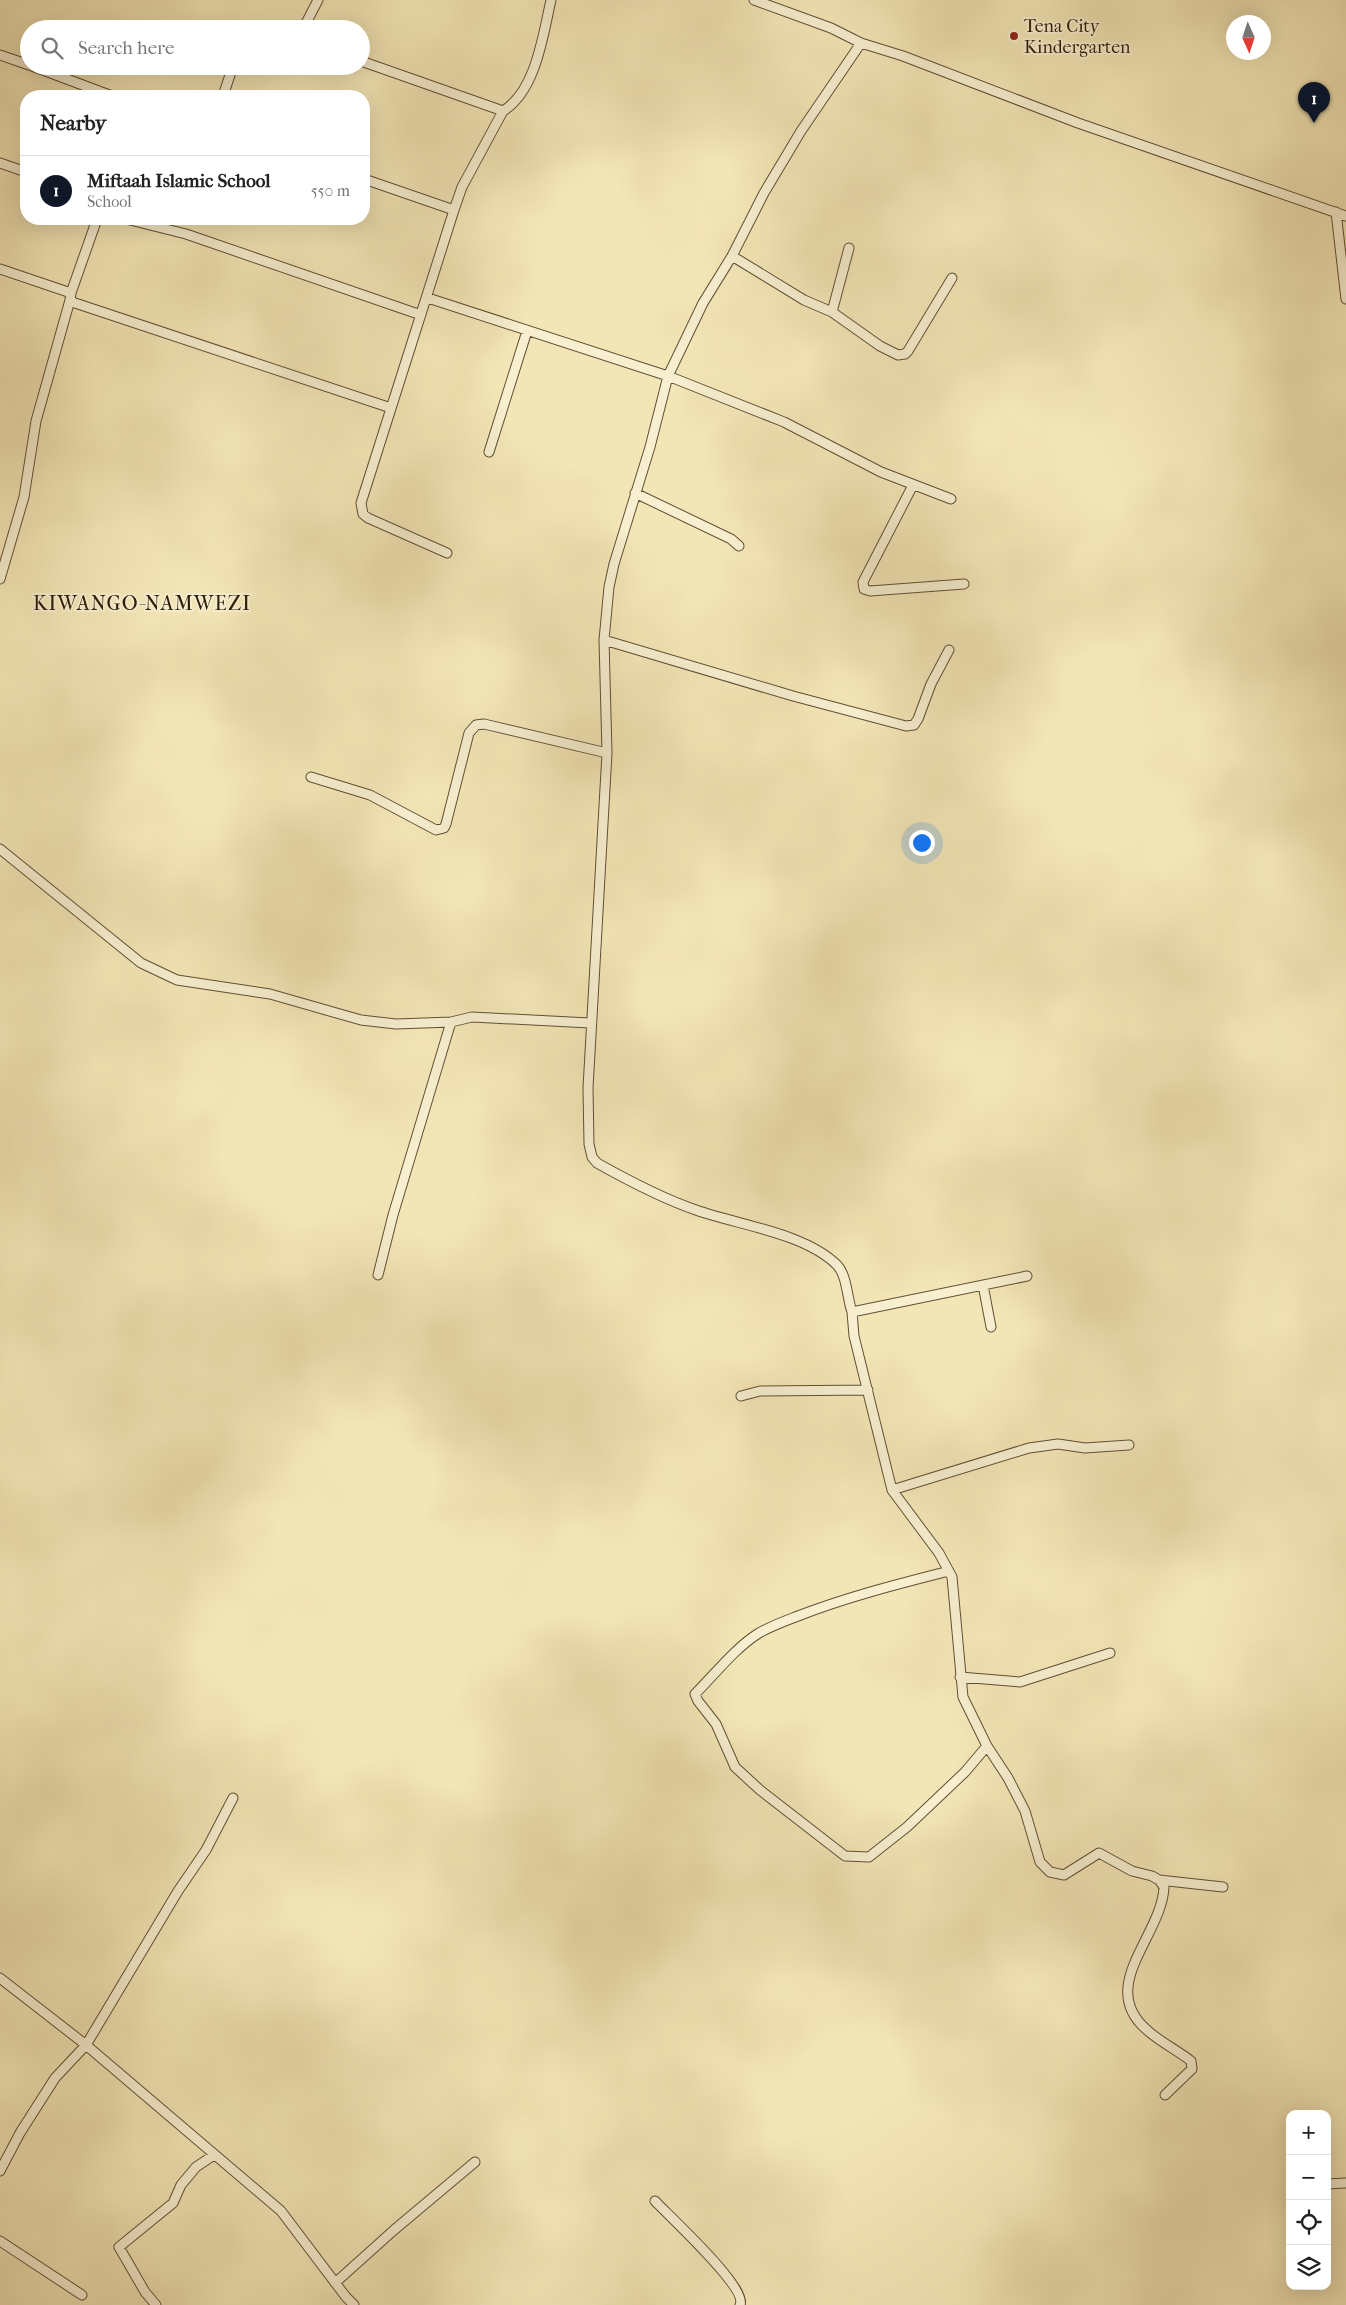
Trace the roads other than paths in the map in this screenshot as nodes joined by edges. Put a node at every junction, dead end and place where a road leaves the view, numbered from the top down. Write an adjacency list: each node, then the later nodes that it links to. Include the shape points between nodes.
1 (318, 0): 4 (street)
2 (551, 0): 13 (street, via 530,78 520,98)
3 (754, 0): 5 (street, via 831,28)
4 (308, 20)
5 (861, 43): 18 (street, via 1078,123); 23 (street, via 787,154)
6 (0, 55): 7 (street)
7 (20, 62)
8 (370, 64): 13 (street)
9 (56, 75): 11 (street)
10 (230, 75): 12 (street)
11 (96, 90)
12 (225, 90)
13 (503, 111): 17 (street, via 462,187)
14 (0, 163): 15 (street)
15 (20, 170)
16 (370, 181): 17 (street)
17 (454, 210): 27 (street)
18 (1336, 212): 19 (street); 28 (street)
19 (1346, 216)
20 (95, 225): 26 (street)
21 (150, 225): 30 (street, via 186,234)
22 (849, 248): 29 (street)
23 (732, 256): 29 (street, via 804,300); 32 (street, via 703,302)
24 (0, 269): 26 (street)
25 (952, 278): 29 (street, via 905,354 894,354 880,346)
26 (70, 296): 33 (street, via 189,343); 40 (street, via 36,421 24,497)
27 (428, 298): 30 (street); 31 (street)
28 (1346, 299)
29 (832, 312)
30 (421, 315): 33 (street)
31 (527, 330): 32 (street); 34 (street)
32 (668, 376): 35 (street, via 784,422); 36 (street)
33 (391, 408): 39 (street, via 361,509 368,518)
34 (489, 452)
35 (913, 485): 37 (street); 41 (street, via 863,582 864,589 870,592)
36 (635, 493): 38 (street, via 731,539); 42 (street, via 609,587)
37 (951, 499)
38 (739, 546)
39 (447, 553)
40 (0, 579)
41 (964, 584)
42 (604, 640): 43 (street, via 906,726 914,725 918,719); 44 (street)
43 (949, 650)
44 (607, 753): 45 (street, via 476,724 469,733 446,824 436,830 370,795); 48 (street)
45 (311, 777)
46 (0, 849): 47 (street, via 142,963 177,980 270,994 361,1020 396,1024)
47 (451, 1022): 48 (street, via 472,1017); 49 (street)
48 (590, 1023): 52 (street, via 589,1144 597,1163 635,1185 696,1211 764,1230 824,1255 841,1270)
49 (378, 1275)
50 (1027, 1276): 51 (street)
51 (983, 1285): 52 (street); 53 (street)
52 (852, 1312): 54 (street, via 854,1336)
53 (991, 1327)
54 (868, 1390): 55 (street, via 760,1390); 57 (street)
55 (741, 1396)
56 (1129, 1445): 57 (street, via 1085,1448 1058,1444 1028,1448)
57 (892, 1490): 58 (street, via 939,1553)
58 (949, 1572): 60 (street, via 952,1576); 61 (street, via 887,1586 768,1628 730,1658 695,1694 716,1724 735,1767 845,1856 869,1856 907,1827 965,1772)
59 (1110, 1653): 60 (street, via 1020,1682)
60 (960, 1677): 61 (street, via 962,1697)
61 (987, 1746): 63 (street, via 1025,1811 1040,1862 1046,1869 1064,1875 1099,1852 1132,1872)
62 (233, 1798): 66 (street, via 206,1850)
63 (1159, 1880): 64 (street); 67 (street, via 1164,1893 1153,1929 1127,1982 1131,2011 1146,2030 1191,2061 1192,2069)
64 (1223, 1887)
65 (1, 1982): 66 (street)
66 (86, 2044): 68 (street); 70 (street, via 55,2078)
67 (1165, 2094)
68 (214, 2155): 75 (street, via 281,2211); 77 (street, via 196,2168 172,2202 118,2247)
69 (475, 2162): 75 (street)
70 (0, 2171)
71 (1346, 2183): 72 (street)
72 (1331, 2184)
73 (655, 2201): 79 (street, via 728,2277 740,2296)
74 (0, 2241): 76 (street)
75 (336, 2283): 78 (street)
76 (82, 2295)
77 (156, 2305)
78 (354, 2305)
79 (740, 2305)

